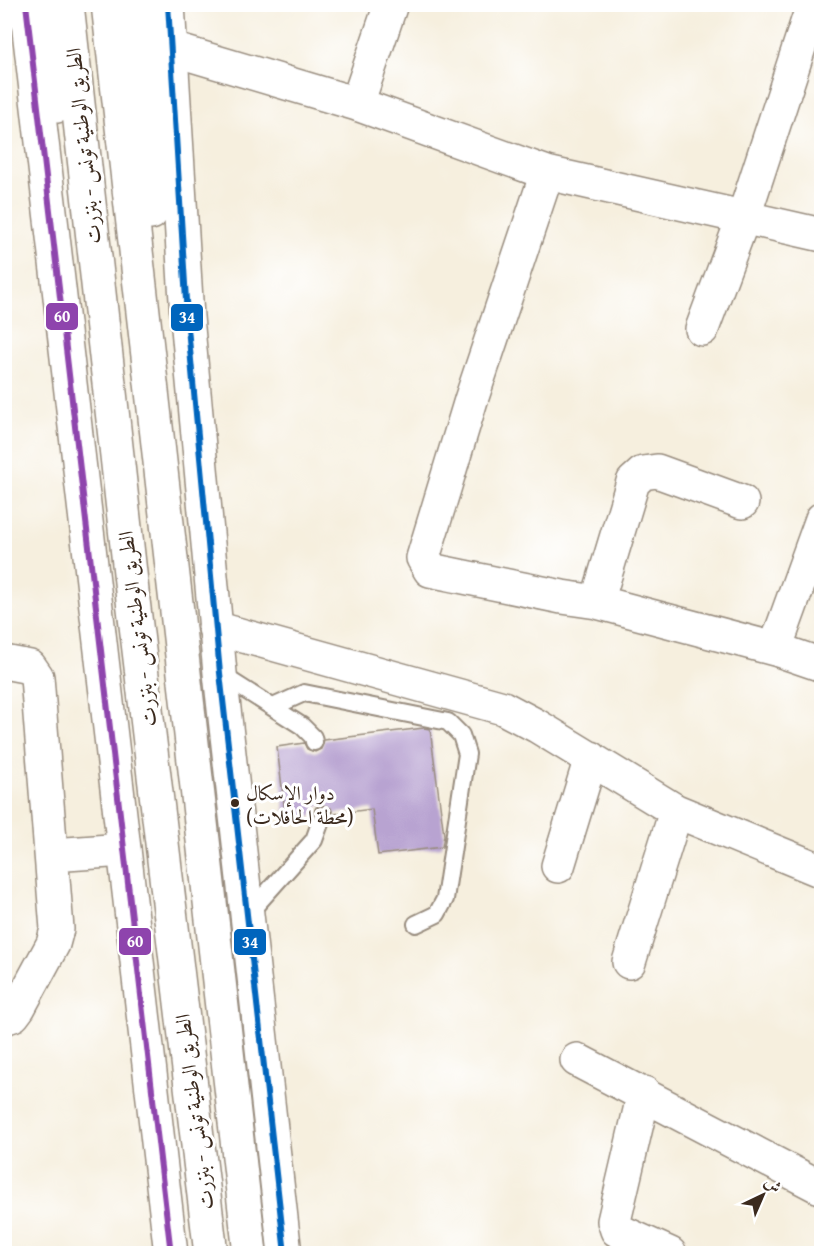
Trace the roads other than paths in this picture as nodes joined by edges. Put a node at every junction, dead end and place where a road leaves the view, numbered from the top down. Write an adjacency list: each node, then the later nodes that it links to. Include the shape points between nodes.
1 (26, 4): 30 (main road)
2 (41, 4): 18 (main road)
3 (67, 4): 18 (main road, الطريق الوطنية تونس - بنزرت)
4 (108, 4): 15 (main road, الطريق الوطنية تونس - بنزرت)
5 (140, 4): 15 (main road, via 149,132)
6 (168, 4): 9 (main road)
7 (391, 4): 10 (main road)
8 (810, 14): 12 (main road)
9 (172, 50): 10 (main road); 20 (main road, via 187,317)
10 (357, 104): 11 (main road)
11 (546, 173): 12 (main road); 19 (main road, via 423,558 430,570)
12 (744, 216): 13 (main road); 14 (main road)
13 (822, 235)
14 (702, 329)
15 (157, 430): 43 (main road, الطريق الوطنية تونس - بنزرت)
16 (742, 502): 19 (main road, via 657,471 643,472 633,482)
17 (822, 519): 21 (main road)
18 (133, 600): 42 (main road, الطريق الوطنية تونس - بنزرت)
19 (597, 602): 21 (main road)
20 (215, 628): 24 (main road); 27 (main road, via 502,708)
21 (775, 649): 23 (main road)
22 (4, 662): 31 (main road, via 30,667 37,677)
23 (822, 665)
24 (220, 673): 25 (lane); 34 (main road)
25 (273, 707): 26 (lane, via 314,736); 35 (lane, via 303,693 448,722 461,735 467,754 445,899 437,914)
26 (314, 742)
27 (591, 758): 28 (main road); 32 (main road)
28 (676, 811): 33 (main road); 36 (main road)
29 (323, 815): 34 (lane, via 314,840)
30 (124, 850): 31 (main road); 41 (main road)
31 (52, 855): 37 (main road, via 57,929 53,944 19,1007)
32 (558, 866)
33 (822, 871)
34 (246, 917): 44 (main road)
35 (416, 924)
36 (629, 962)
37 (4, 1018)
38 (577, 1060): 39 (main road)
39 (644, 1094): 40 (main road); 45 (main road, via 614,1221 617,1230)
40 (822, 1188)
41 (171, 1254)
42 (211, 1254)
43 (250, 1254)
44 (285, 1254)
45 (670, 1254)

